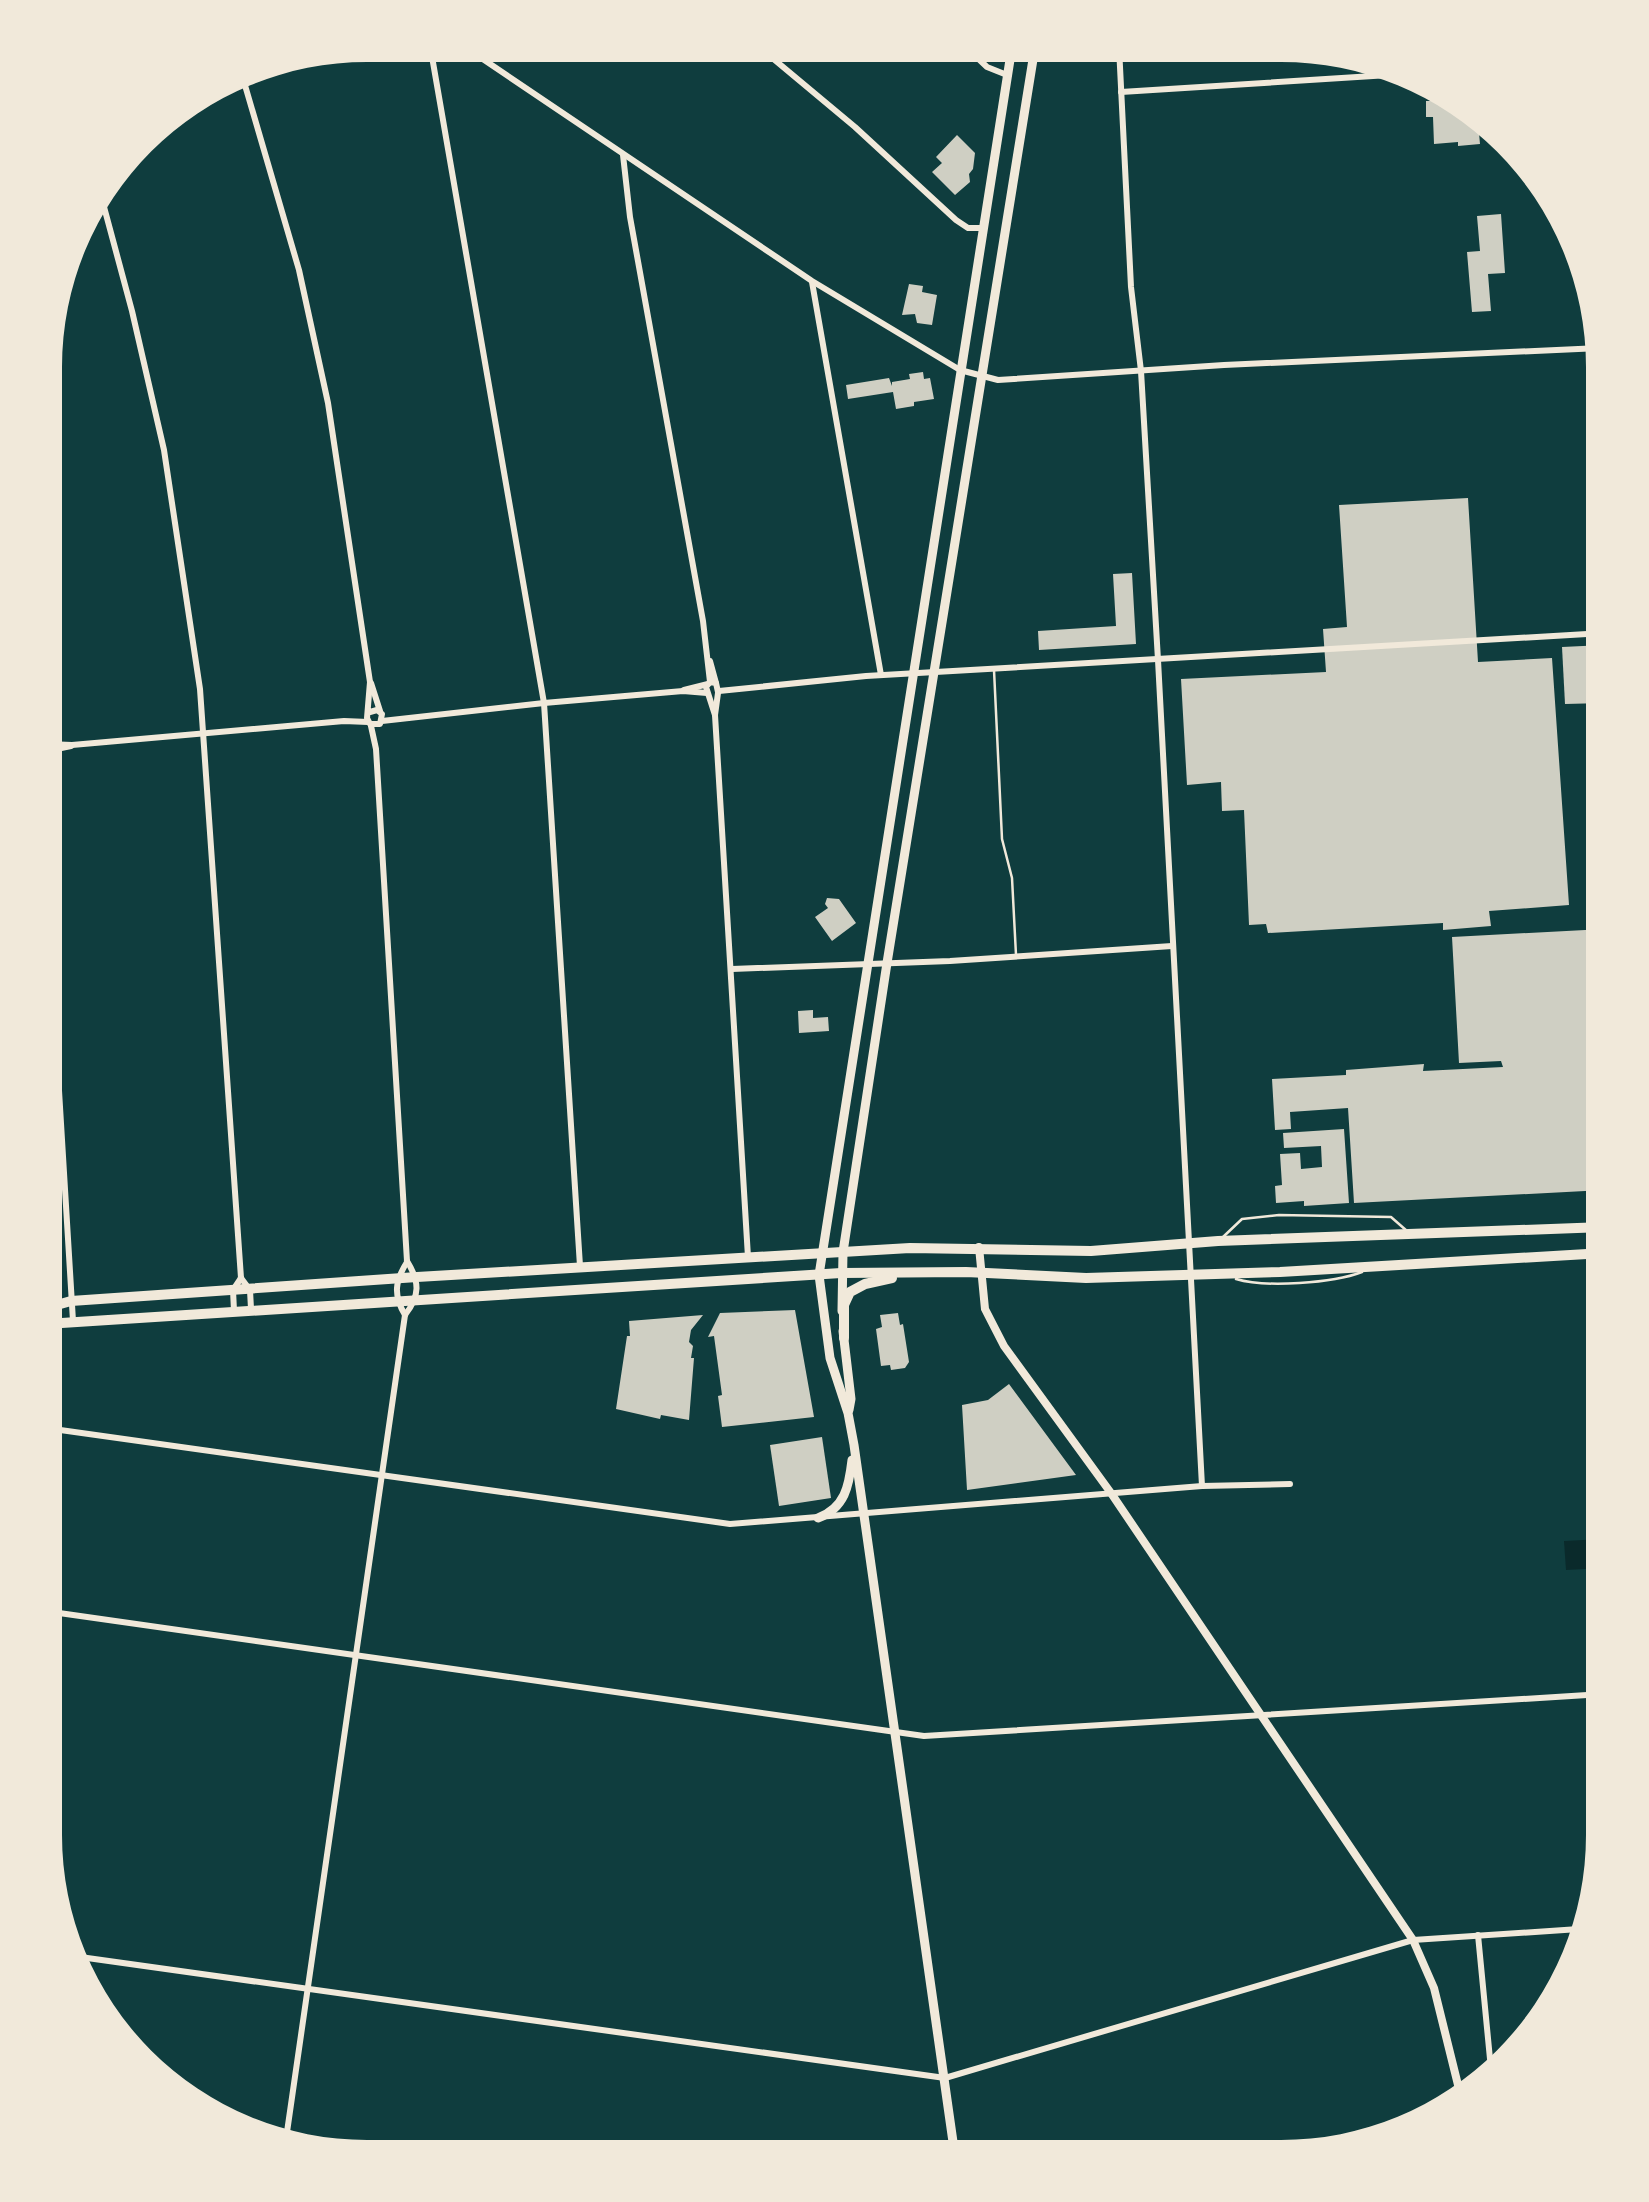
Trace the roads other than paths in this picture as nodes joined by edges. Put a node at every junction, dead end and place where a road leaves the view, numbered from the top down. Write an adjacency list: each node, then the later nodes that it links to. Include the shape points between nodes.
1 (981, 62): 8 (street)
2 (1009, 62): 8 (main road)
3 (1033, 62): 19 (main road)
4 (1120, 62): 11 (street)
5 (433, 63): 28 (street)
6 (488, 63): 12 (street)
7 (778, 63): 14 (street, via 956,220)
8 (1007, 74): 14 (main road)
9 (1368, 75): 11 (street)
10 (246, 88): 26 (street, via 299,270 330,414)
11 (1121, 92): 18 (street)
12 (623, 154): 15 (street); 27 (street)
13 (105, 212): 31 (street, via 164,450)
14 (983, 228): 17 (main road)
15 (812, 281): 17 (street); 25 (street)
16 (1585, 349): 18 (street)
17 (960, 370): 19 (street); 23 (main road)
18 (1140, 370): 19 (street); 21 (street)
19 (982, 378): 24 (main road)
20 (1586, 634): 21 (street)
21 (1158, 660): 22 (street); 34 (street)
22 (994, 670): 24 (street); 35 (lane, via 1002,839)
23 (913, 674): 24 (street); 25 (street); 36 (main road)
24 (935, 674): 37 (main road)
25 (881, 675): 27 (street)
26 (370, 682): 29 (street); 30 (street)
27 (713, 688): 28 (street); 38 (street)
28 (544, 703): 30 (street); 50 (street)
29 (369, 718): 30 (street); 30 (street); 31 (street); 33 (street)
30 (381, 718): 33 (street)
31 (204, 733): 32 (street); 57 (street)
32 (63, 746)
33 (376, 749): 49 (street)
34 (1172, 946): 35 (street); 43 (street)
35 (1017, 956): 37 (street)
36 (867, 964): 37 (street); 38 (street); 47 (main road)
37 (887, 964): 45 (main road)
38 (732, 969): 48 (street)
39 (63, 1165): 62 (street)
40 (1586, 1228): 41 (main road)
41 (1411, 1236): 42 (main road); 42 (lane, via 1391,1217 1292,1215 1242,1220)
42 (1218, 1241): 43 (main road)
43 (1189, 1244): 44 (main road, via 1091,1251); 55 (street)
44 (979, 1248): 45 (main road); 51 (street)
45 (843, 1252): 47 (main road); 52 (main road)
46 (1586, 1254): 55 (main road)
47 (820, 1255): 48 (main road); 54 (main road)
48 (748, 1256): 50 (main road)
49 (407, 1261): 56 (street); 58 (street)
50 (580, 1268): 56 (main road)
51 (980, 1272): 53 (main road); 55 (main road, via 1086,1278); 77 (street, via 985,1309 1004,1346)
52 (841, 1273): 53 (main road); 54 (main road); 70 (main road)
53 (913, 1273): 70 (main road, via 850,1292)
54 (819, 1274): 61 (main road); 71 (main road, via 830,1358)
55 (1193, 1274): 76 (street)
56 (417, 1277): 58 (main road); 61 (street)
57 (241, 1278): 59 (street); 60 (street)
58 (397, 1278): 60 (main road); 63 (street)
59 (233, 1290): 60 (main road); 62 (main road); 66 (street)
60 (250, 1290): 65 (street)
61 (416, 1300): 63 (main road); 67 (street)
62 (71, 1301): 64 (main road); 68 (street)
63 (396, 1301): 65 (main road); 67 (street)
64 (63, 1303)
65 (252, 1309): 66 (main road)
66 (234, 1310): 68 (main road)
67 (405, 1315): 74 (street)
68 (73, 1321): 69 (main road)
69 (63, 1322)
70 (844, 1338): 71 (main road)
71 (848, 1413): 73 (main road)
72 (63, 1430): 74 (street)
73 (854, 1445): 78 (main road); 79 (main road, via 843,1498)
74 (381, 1476): 79 (street, via 730,1524); 81 (street)
75 (1290, 1484): 76 (street)
76 (1202, 1486): 77 (street)
77 (1110, 1493): 78 (street); 83 (street)
78 (862, 1514): 79 (street); 84 (main road)
79 (818, 1518)
80 (63, 1614): 81 (street)
81 (355, 1655): 84 (street); 89 (street)
82 (1586, 1695): 83 (street)
83 (1260, 1717): 84 (street, via 960,1736); 87 (street)
84 (894, 1732): 91 (main road)
85 (1571, 1929): 86 (street)
86 (1478, 1935): 87 (street); 90 (street)
87 (1413, 1940): 91 (street); 92 (street, via 1434,1988)
88 (89, 1958): 89 (street)
89 (307, 1988): 91 (street); 93 (street)
90 (1490, 2057)
91 (945, 2078): 94 (main road)
92 (1458, 2083)
93 (287, 2129)
94 (952, 2140)

